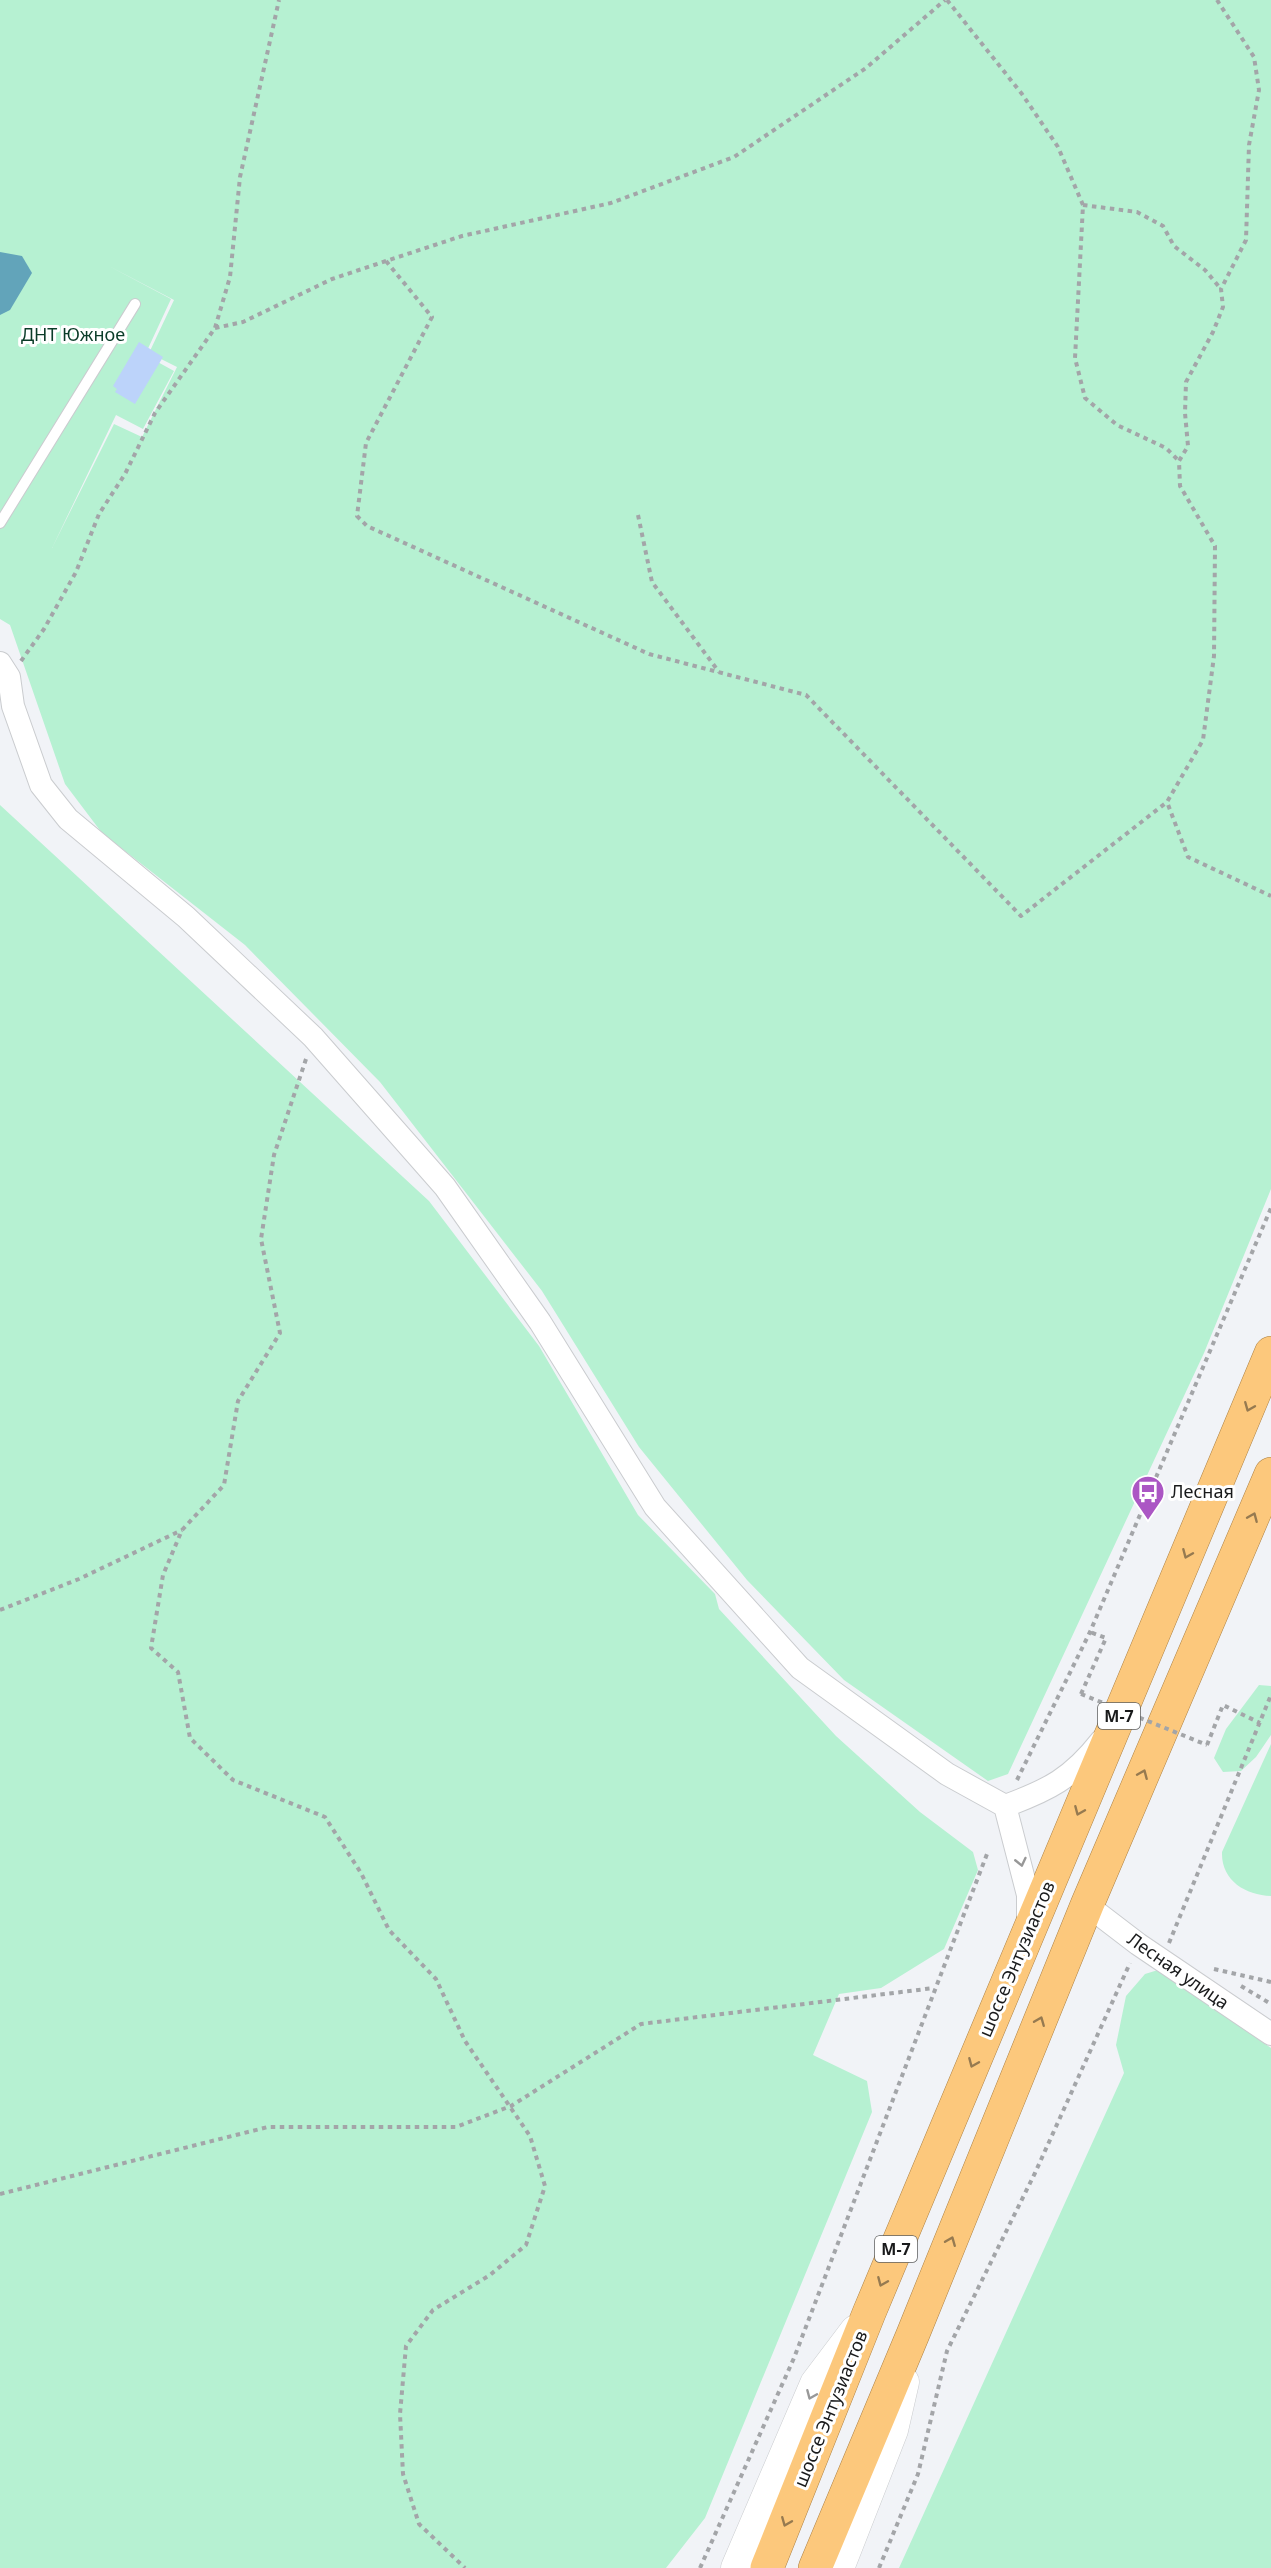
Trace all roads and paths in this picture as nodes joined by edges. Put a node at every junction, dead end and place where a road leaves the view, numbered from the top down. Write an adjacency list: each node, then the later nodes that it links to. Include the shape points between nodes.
1 (279, 0): 8 (path, via 240,177 230,277)
2 (946, 0): 4 (path, via 1022,94 1058,147); 5 (path, via 866,68 734,157 611,203 462,236)
3 (1217, 0): 6 (path, via 1254,57 1259,90 1249,145 1246,240)
4 (1083, 205): 6 (path, via 1137,212 1163,226 1174,246 1205,270); 9 (path, via 1075,358 1085,398 1117,425 1166,448)
5 (386, 261): 8 (path, via 332,279 243,322); 12 (path, via 432,317 366,443 357,516 366,526 649,654)
6 (1221, 289): 9 (path, via 1223,307 1214,332 1186,382 1188,446)
7 (135, 304): 11 (lane)
8 (215, 328): 13 (path, via 154,413 125,474 99,514 76,572 44,629)
9 (1179, 461): 14 (path, via 1180,486 1215,546 1214,656 1203,740)
10 (638, 515): 12 (path, via 652,582)
11 (0, 523)
12 (720, 672): 14 (path, via 807,695 1022,916)
13 (6, 684): 16 (street, via 41,785 68,819 186,917)
14 (1167, 802): 15 (path, via 1188,857)
15 (1271, 896)
16 (313, 1037): 20 (path, via 274,1155 261,1239 280,1333 238,1401 224,1485); 26 (street, via 445,1187 540,1322 655,1507 784,1651 800,1668 947,1774)
17 (1271, 1208): 22 (path)
18 (1271, 1353): 24 (highway, шоссе Энтузиастов / М-7, one-way to 24)
19 (1271, 1474): 28 (highway, М-7, one-way to 19)
20 (182, 1530): 21 (path, via 79,1579); 36 (path, via 164,1575 151,1648 178,1672 190,1738 233,1780 325,1817 362,1873 389,1930 436,1979 465,2041)
21 (0, 1610)
22 (1090, 1632): 25 (path, bridge, via 1106,1638 1081,1694 1207,1745 1223,1705); 26 (path)
23 (1270, 1697): 25 (path)
24 (1116, 1723): 26 (street, via 1086,1760 1056,1786); 29 (highway, шоссе Энтузиастов / М-7, one-way to 29)
25 (1260, 1723): 31 (path)
26 (1009, 1797): 29 (street, one-way to 29, via 1028,1895)
27 (987, 1854): 34 (path)
28 (1087, 1905): 30 (street, Лесная улица); 39 (highway, М-7, one-way to 28)
29 (1028, 1932): 38 (highway, шоссе Энтузиастов / М-7, one-way to 38)
30 (1138, 1944): 35 (street, Лесная улица); 46 (path, via 1035,2173 947,2351 918,2474)
31 (1168, 1947)
32 (1210, 1968): 33 (path)
33 (1271, 1982)
34 (934, 1988): 36 (path, via 641,2024); 41 (path, via 794,2358)
35 (1271, 2034)
36 (511, 2106): 37 (path, via 456,2127 267,2127); 40 (path, via 530,2136 545,2186 526,2245 490,2275 433,2310 406,2346 401,2403 403,2474 419,2523)
37 (0, 2194)
38 (869, 2313): 42 (main road, one-way to 42, via 816,2384); 43 (highway, шоссе Энтузиастов / М-7, one-way to 43)
39 (913, 2334): 44 (highway, М-7); 45 (main road, via 892,2430)
40 (465, 2568)
41 (700, 2568)
42 (737, 2568)
43 (767, 2568)
44 (815, 2568)
45 (838, 2568)
46 (879, 2568)

